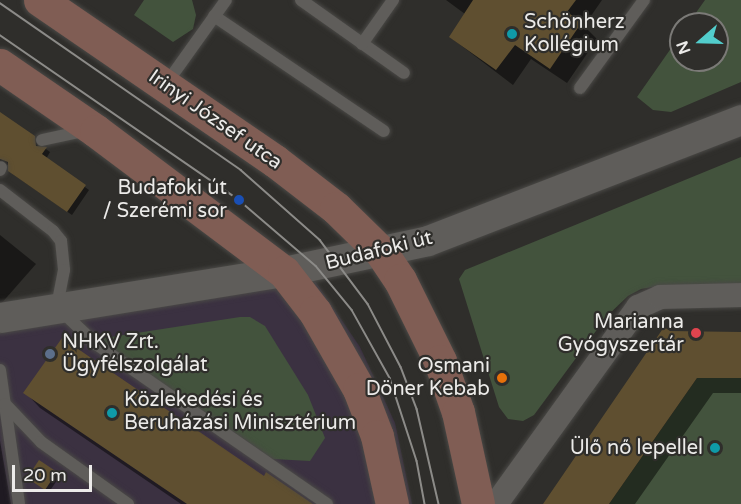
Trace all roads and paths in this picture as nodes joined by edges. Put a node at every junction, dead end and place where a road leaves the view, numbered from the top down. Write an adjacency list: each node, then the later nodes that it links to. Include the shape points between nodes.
1 (40, 0): 10 (main road, Irinyi József utca)
2 (301, 0): 7 (lane)
3 (393, 0): 7 (lane)
4 (644, 0): 11 (lane)
5 (222, 1): 6 (lane)
6 (214, 16): 10 (lane); 14 (lane)
7 (362, 44): 9 (lane)
8 (0, 65): 13 (main road)
9 (404, 73)
10 (166, 85): 17 (main road, Irinyi József utca, via 336,208)
11 (579, 87)
12 (741, 120): 17 (street, Budafoki út, via 428,241)
13 (96, 131): 15 (lane, via 71,132); 18 (main road)
14 (384, 131)
15 (42, 140)
16 (0, 190): 20 (lane, via 61,241 64,270)
17 (381, 252): 18 (street, Budafoki út); 28 (main road, Irinyi József utca, via 400,280 440,360 458,412)
18 (284, 272): 20 (street, Budafoki út); 27 (main road, via 315,312 359,389 377,436)
19 (741, 295): 29 (street, via 646,300 628,318)
20 (57, 308): 21 (street, Budafoki út); 26 (lane, via 96,344)
21 (0, 318)
22 (0, 370): 23 (lane)
23 (3, 400): 24 (lane); 25 (lane, via 41,442)
24 (19, 504)
25 (128, 504)
26 (327, 504)
27 (392, 504)
28 (478, 504)
29 (496, 504)

